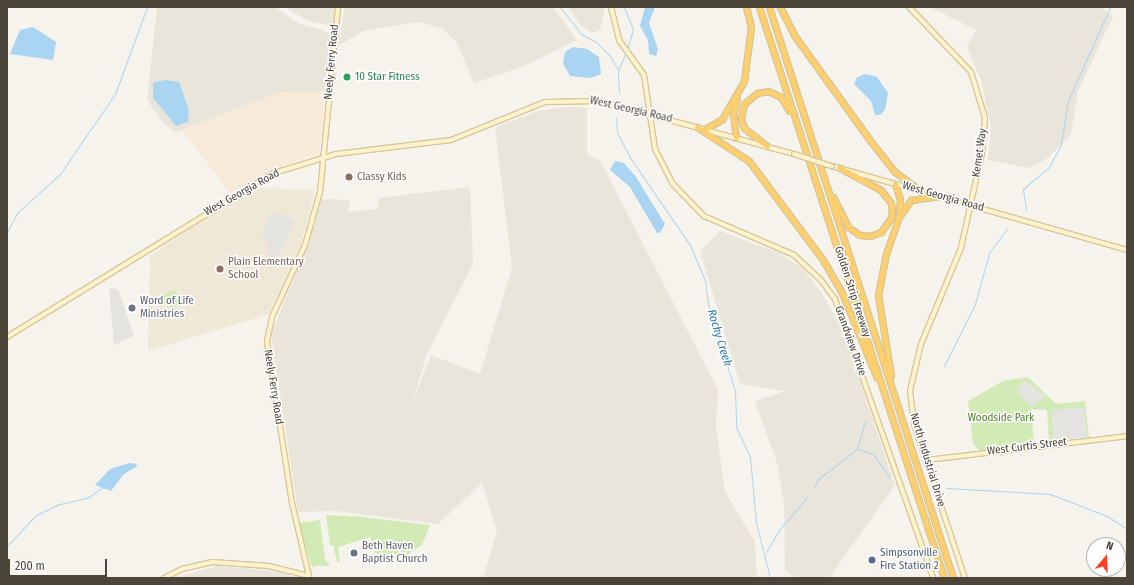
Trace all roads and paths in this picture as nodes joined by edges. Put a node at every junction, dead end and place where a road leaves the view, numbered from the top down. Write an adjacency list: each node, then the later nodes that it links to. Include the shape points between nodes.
1 (338, 7): 15 (street, Neely Ferry Road)
2 (611, 7): 9 (street, Grandview Drive, via 623,46 644,75)
3 (746, 7): 8 (highway, via 751,27 750,58)
4 (759, 7): 10 (highway, Golden Strip Freeway)
5 (769, 7): 17 (highway, Golden Strip Freeway)
6 (780, 7): 19 (highway, via 794,35 885,160 894,171)
7 (909, 7): 21 (street, Kemet Way, via 962,60 981,95 985,134)
8 (738, 93): 12 (highway, via 722,119); 13 (highway, via 733,115)
9 (651, 113): 11 (street, West Georgia Road); 15 (street, West Georgia Road, via 592,100 558,100 511,114 452,140); 30 (street, Grandview Drive, via 655,149 672,183 689,204 704,216 794,255 821,280 835,299 899,474)
10 (795, 122): 14 (highway, via 777,94 768,91 752,95 742,108 742,122 748,133); 26 (highway, Golden Strip Freeway)
11 (697, 127): 12 (street, West Georgia Road); 26 (highway, via 749,161 823,260 842,293)
12 (705, 129): 13 (street, West Georgia Road)
13 (736, 138): 14 (street, West Georgia Road)
14 (767, 146): 16 (street, West Georgia Road, bridge)
15 (325, 156): 24 (street, West Georgia Road, via 286,168 243,189); 29 (street, Neely Ferry Road, via 308,235 272,317 267,341 293,508 309,576 276,567 212,562 182,569)
16 (840, 168): 17 (highway, via 881,190 891,203 892,216 881,232 870,236 860,235 848,227); 18 (street, West Georgia Road)
17 (826, 183): 25 (highway, Golden Strip Freeway)
18 (895, 184): 19 (street, West Georgia Road); 22 (highway, via 900,199)
19 (922, 192): 20 (street, West Georgia Road)
20 (938, 196): 21 (street, West Georgia Road); 22 (highway, via 911,200)
21 (971, 206): 23 (street, West Georgia Road); 28 (street, North Industrial Drive, via 961,248 913,372 911,408)
22 (899, 217): 25 (highway, via 886,254 878,295 879,321)
23 (1127, 250)
24 (7, 337)
25 (896, 400): 32 (highway, Golden Strip Freeway)
26 (888, 405): 31 (highway, Golden Strip Freeway)
27 (1127, 436): 28 (street, West Curtis Street)
28 (926, 460): 33 (street, North Industrial Drive)
29 (164, 578)
30 (933, 578)
31 (944, 578)
32 (954, 578)
33 (965, 578)

